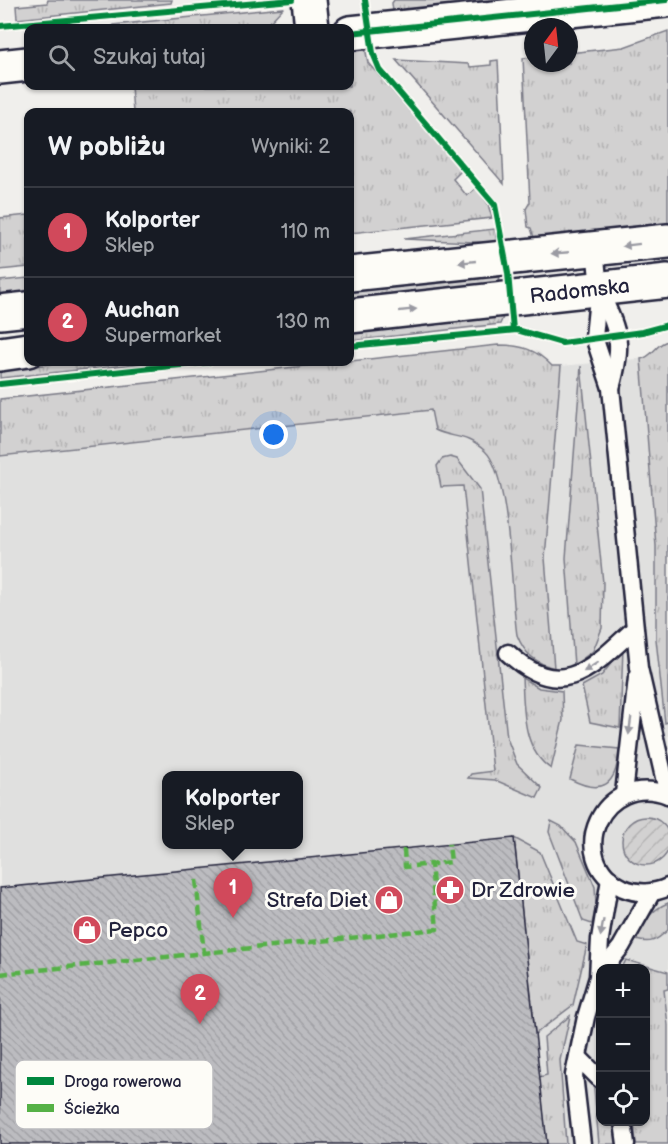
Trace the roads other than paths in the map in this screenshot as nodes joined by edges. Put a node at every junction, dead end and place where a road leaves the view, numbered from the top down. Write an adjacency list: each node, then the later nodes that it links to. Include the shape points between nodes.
1 (309, 0): 3 (main road)
2 (666, 0): 4 (main road)
3 (312, 24)
4 (354, 33)
5 (24, 64): 6 (main road)
6 (0, 67)
7 (668, 241): 8 (main road, Radomska, one-way to 8)
8 (595, 249): 9 (main road, Radomska, one-way to 9); 11 (lane)
9 (354, 274)
10 (668, 282): 11 (main road, Radomska)
11 (599, 288): 14 (main road, Radomska, one-way to 11); 17 (lane, via 594,337); 17 (lane, via 619,334)
12 (24, 309): 13 (main road)
13 (0, 312)
14 (354, 316)
15 (24, 351): 16 (main road)
16 (0, 354)
17 (611, 388): 18 (lane)
18 (634, 629): 19 (lane, one-way to 19, via 596,665 568,678 544,678); 20 (lane)
19 (508, 653)
20 (639, 668): 21 (lane, one-way to 21); 22 (lane)
21 (624, 794): 22 (lane, via 646,789); 23 (lane, via 603,811 593,840 597,862)
22 (668, 795)
23 (610, 879): 24 (lane, via 630,891); 25 (lane, one-way to 25, via 600,939)
24 (660, 890): 26 (lane)
25 (601, 964)
26 (608, 964)
27 (596, 988): 28 (lane)
28 (578, 1057): 29 (lane); 31 (lane, via 574,1075)
29 (596, 1075)
30 (624, 1126): 32 (lane)
31 (582, 1144)
32 (626, 1144)

